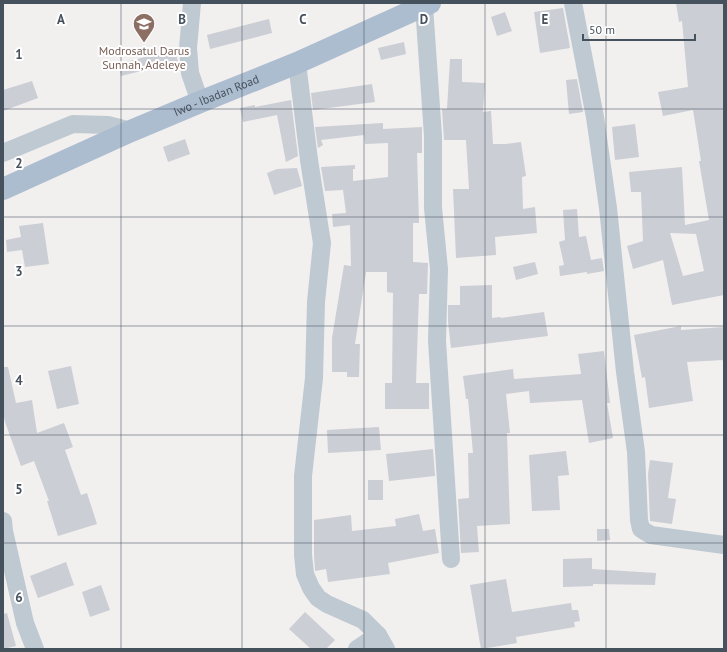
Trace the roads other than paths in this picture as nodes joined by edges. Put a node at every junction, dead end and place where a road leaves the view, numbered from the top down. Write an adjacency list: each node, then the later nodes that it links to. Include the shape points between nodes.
1 (192, 3): 5 (street, via 188,48 190,73)
2 (573, 3): 10 (street, via 595,117 608,208 636,452 641,529 651,534)
3 (427, 4): 4 (main road, Iwo - Ibadan Road); 11 (street, via 433,136 433,208 439,269 437,341)
4 (297, 63): 5 (main road, Iwo - Ibadan Road); 12 (street, via 322,243 316,302 314,378 303,476 305,574 318,598 363,620)
5 (200, 102): 6 (main road, Iwo - Ibadan Road)
6 (131, 131): 7 (street, via 108,125 74,124); 8 (main road, Iwo - Ibadan Road)
7 (3, 152)
8 (3, 189)
9 (3, 521): 13 (street, via 24,623)
10 (724, 546)
11 (451, 559)
12 (382, 642): 14 (street)
13 (35, 649)
14 (357, 649)

